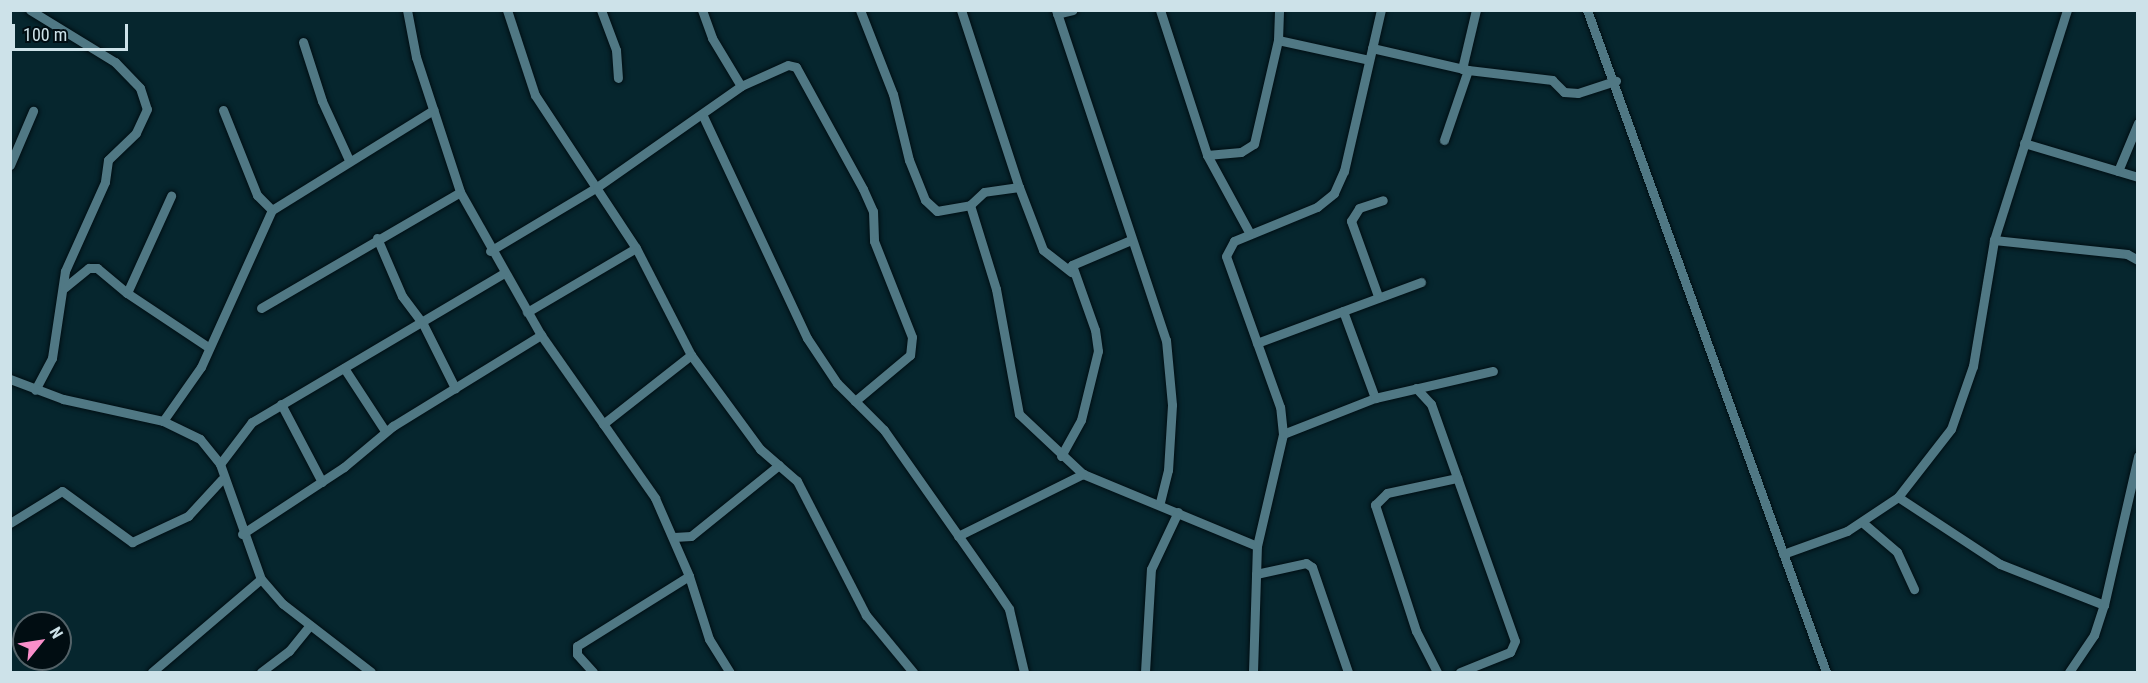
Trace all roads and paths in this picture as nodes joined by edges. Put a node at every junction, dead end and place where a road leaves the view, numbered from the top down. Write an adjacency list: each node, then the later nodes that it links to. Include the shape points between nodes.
1 (30, 10): 53 (street, via 115,62 141,88 147,109 136,133 108,160 105,182 65,271)
2 (407, 10): 25 (street)
3 (507, 10): 36 (street, via 535,95)
4 (601, 10): 21 (street, via 616,50)
5 (702, 10): 23 (street, via 712,38)
6 (861, 10): 41 (street, via 893,94 909,160 925,200 937,211)
7 (961, 10): 37 (street)
8 (1073, 10): 15 (street)
9 (1160, 10): 31 (street)
10 (1279, 10): 16 (street)
11 (1381, 10): 18 (street)
12 (1476, 10): 20 (street)
13 (1587, 10): 22 (street)
14 (2067, 10): 30 (street)
15 (1056, 12): 45 (street)
16 (1278, 40): 19 (street); 31 (street, via 1254,144 1241,152)
17 (303, 42): 32 (street, via 322,101)
18 (1372, 48): 19 (street); 20 (street)
19 (1369, 60): 43 (street, via 1344,171 1334,193 1317,207)
20 (1465, 69): 22 (street, via 1552,80 1564,92 1578,93); 29 (street)
21 (618, 78)
22 (1616, 81): 95 (street, via 1675,264)
23 (741, 86): 27 (street); 71 (street, via 789,65 796,67 873,211 874,241 912,337 912,349)
24 (223, 110): 42 (street, via 257,195)
25 (433, 110): 32 (street); 38 (street)
26 (33, 111): 33 (street)
27 (703, 116): 36 (street); 71 (street, via 807,338)
28 (2138, 123): 34 (street)
29 (1444, 140)
30 (2024, 143): 34 (street); 46 (street)
31 (1207, 155): 43 (street)
32 (349, 160): 42 (street)
33 (10, 165)
34 (2118, 171): 35 (street)
35 (2138, 177)
36 (597, 187): 47 (street); 48 (street)
37 (1019, 187): 41 (street, via 984,192); 50 (street, via 1043,250)
38 (460, 192): 44 (street); 48 (street)
39 (171, 196): 54 (street)
40 (1383, 200): 55 (street, via 1359,208 1351,221)
41 (970, 205): 77 (street, via 996,289 1019,414)
42 (272, 210): 62 (street)
43 (1250, 234): 61 (street, via 1234,241 1226,256)
44 (377, 238): 56 (street); 59 (street, via 402,296)
45 (1131, 240): 50 (street, via 1078,261); 87 (street, via 1153,290 1166,340 1172,405 1168,470)
46 (1994, 240): 49 (street, via 2127,254); 86 (street, via 1987,300 1963,400 1951,429)
47 (636, 248): 58 (street); 63 (street)
48 (490, 250): 51 (street)
49 (2138, 260)
50 (1071, 272): 77 (street, via 1095,330 1098,351 1081,420)
51 (504, 273): 58 (street); 59 (street)
52 (1421, 282): 55 (street)
53 (64, 288): 54 (street, via 89,268 97,268); 69 (street, via 52,358)
54 (127, 293): 62 (street)
55 (1378, 296): 57 (street)
56 (261, 308)
57 (1343, 311): 61 (street); 70 (street)
58 (527, 312): 60 (street)
59 (423, 324): 64 (street); 67 (street)
60 (541, 335): 67 (street); 74 (street)
61 (1257, 343): 76 (street, via 1280,407)
62 (208, 347): 73 (street, via 201,367)
63 (692, 356): 74 (street); 80 (street, via 726,408)
64 (344, 368): 72 (street); 75 (street)
65 (1493, 371): 68 (street)
66 (10, 379): 69 (street)
67 (456, 388): 75 (street)
68 (1416, 388): 70 (street); 82 (street, via 1431,404)
69 (35, 390): 73 (street)
70 (1375, 398): 76 (street)
71 (855, 401): 92 (street, via 884,430)
72 (281, 404): 79 (street, via 252,422); 84 (street)
73 (163, 421): 79 (street, via 200,440)
74 (603, 424): 93 (street, via 655,498)
75 (385, 431): 84 (street)
76 (1283, 434): 94 (street)
77 (1061, 456): 81 (street)
78 (2138, 456): 85 (street)
79 (220, 464): 83 (street)
80 (779, 465): 93 (street, via 691,536); 107 (street, via 796,481 866,615)
81 (1083, 474): 87 (street); 92 (street)
82 (1457, 478): 112 (street, via 1387,493 1375,505 1416,631); 113 (street, via 1515,641 1510,652)
83 (222, 479): 90 (street, via 188,516 132,542 62,491); 91 (street)
84 (322, 482): 91 (street)
85 (2134, 484): 100 (street)
86 (1898, 497): 89 (street); 100 (street, via 2000,564)
87 (1160, 503): 88 (street)
88 (1178, 512): 94 (street); 109 (street, via 1151,569)
89 (1862, 522): 95 (street); 99 (street, via 1897,552)
90 (10, 523)
91 (242, 534): 98 (street)
92 (958, 536): 108 (street, via 1009,609)
93 (674, 537): 97 (street)
94 (1257, 546): 96 (street)
95 (1783, 554): 114 (street)
96 (1256, 574): 110 (street); 111 (street, via 1306,563 1312,567)
97 (689, 576): 105 (street, via 577,646 577,654); 106 (street, via 709,639)
98 (261, 579): 101 (street); 102 (street)
99 (1914, 589)
100 (2104, 605): 115 (street, via 2094,635)
101 (310, 625): 103 (street, via 289,651); 104 (street)
102 (152, 672)
103 (261, 672)
104 (371, 672)
105 (592, 672)
106 (730, 672)
107 (913, 672)
108 (1024, 672)
109 (1145, 672)
110 (1253, 672)
111 (1348, 672)
112 (1437, 672)
113 (1460, 672)
114 (1826, 672)
115 (2069, 672)

